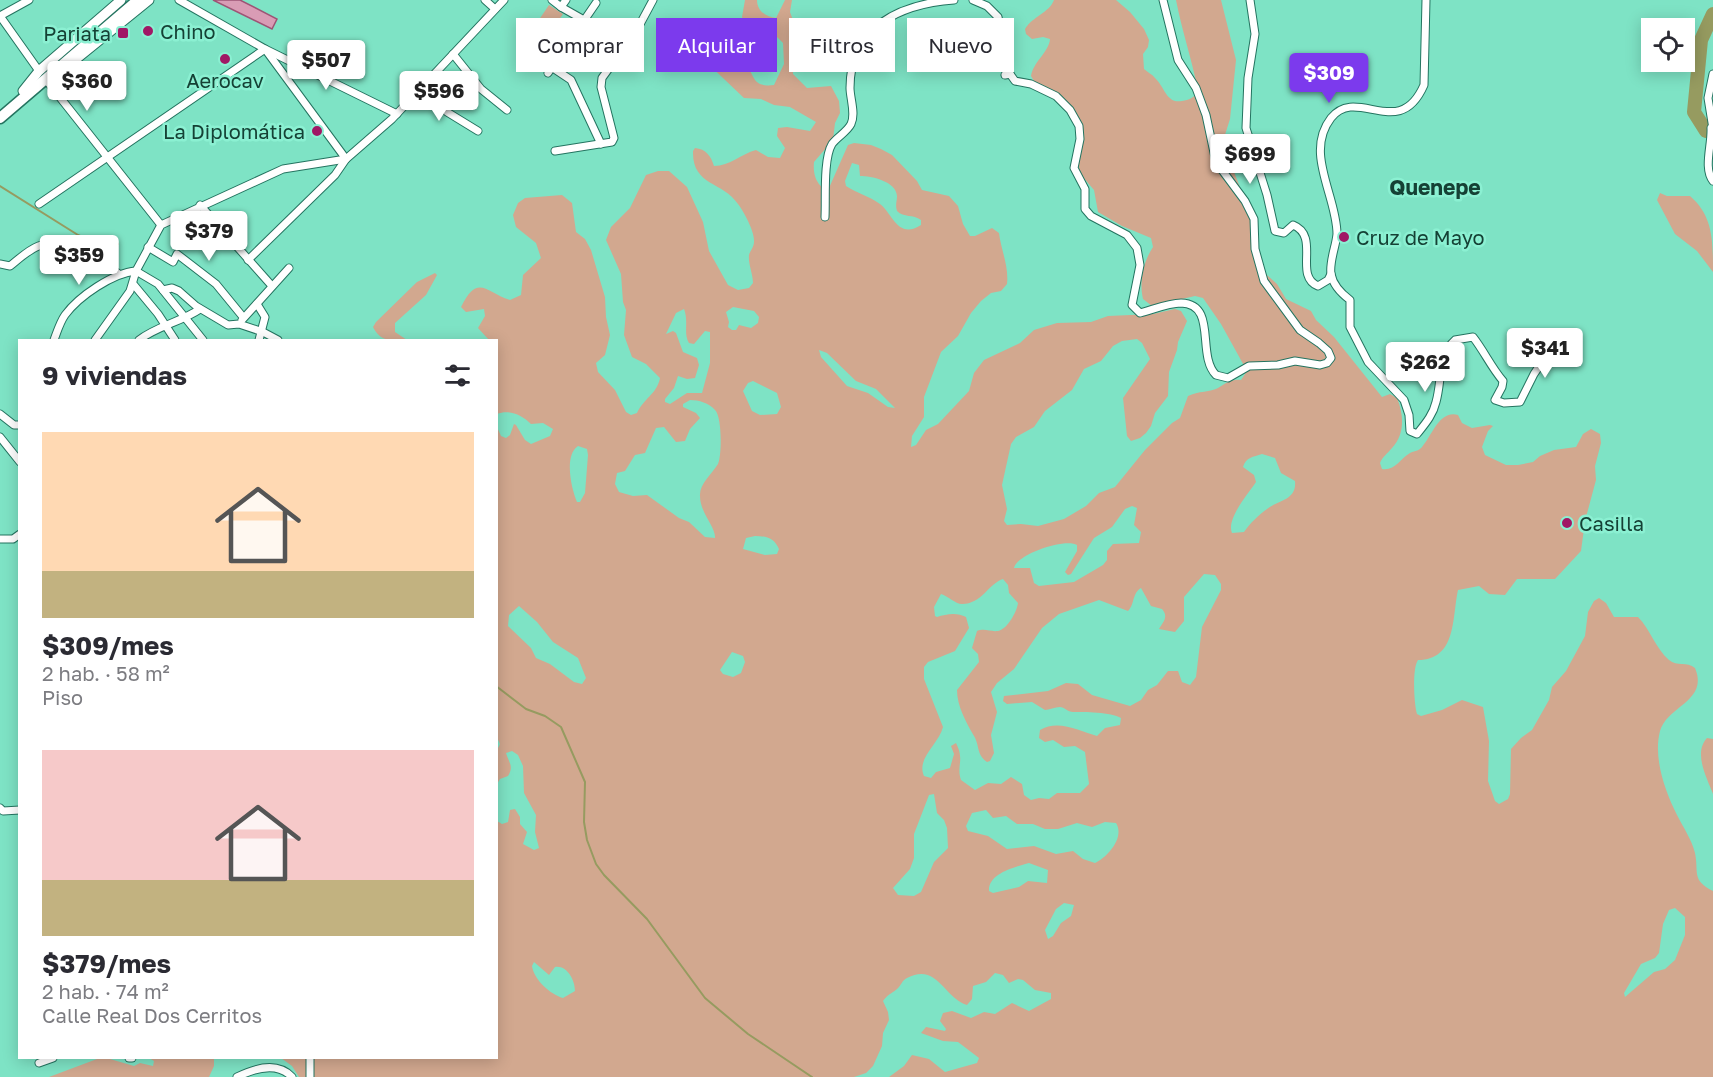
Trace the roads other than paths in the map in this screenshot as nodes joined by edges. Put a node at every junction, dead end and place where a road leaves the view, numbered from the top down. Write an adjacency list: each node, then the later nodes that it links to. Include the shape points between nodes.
1 (29, 0): 19 (street)
2 (121, 0): 24 (street)
3 (130, 0): 29 (main road)
4 (138, 0): 29 (main road)
5 (149, 0): 27 (street)
6 (179, 0): 22 (street)
7 (485, 0): 18 (street)
8 (504, 0): 18 (street)
9 (552, 0): 16 (street)
10 (653, 0): 36 (street, via 602,78 600,87 614,138)
11 (954, 0): 43 (street, via 928,2 889,16 870,31 857,51 851,71 851,124 830,147)
12 (973, 0): 13 (street, via 998,16 1008,74 1015,81 1056,96 1079,126 1074,168 1085,189 1085,209 1127,235 1137,248 1140,265 1132,305 1135,310 1140,313 1179,303 1197,308 1203,317 1206,362 1215,375 1228,378 1249,366 1295,361 1328,363 1328,351 1300,330 1264,281 1255,249 1254,219 1216,162 1199,97 1178,60)
13 (1163, 0)
14 (1250, 0): 51 (street, via 1255,34 1246,128 1272,224 1279,234 1293,225 1299,229 1308,249 1307,279 1312,284 1318,286)
15 (1426, 0): 51 (street, via 1424,85 1419,96 1412,105 1397,112 1353,106 1332,117 1322,136 1320,154 1337,232)
16 (563, 3): 20 (street)
17 (596, 3): 21 (street)
18 (495, 9): 23 (street)
19 (0, 16): 24 (street)
20 (582, 18)
21 (585, 18)
22 (266, 49): 32 (street); 38 (street); 39 (street)
23 (453, 54): 28 (street); 31 (street, via 481,89)
24 (39, 71): 29 (street)
25 (552, 72): 36 (street, via 571,81)
26 (1713, 74): 34 (street, via 1708,98)
27 (47, 81): 29 (street); 38 (street)
28 (427, 82): 32 (street); 35 (street, via 443,97 447,112)
29 (25, 93): 30 (main road); 33 (main road)
30 (0, 110)
31 (507, 110)
32 (397, 114): 39 (street)
33 (0, 118)
34 (1712, 128): 40 (street, via 1707,170)
35 (478, 131)
36 (601, 144): 37 (street)
37 (555, 151)
38 (107, 158): 41 (street); 44 (street)
39 (346, 159): 42 (street, via 283,169); 46 (street, via 335,175)
40 (1713, 181)
41 (39, 204)
42 (200, 206): 44 (street); 46 (street)
43 (825, 217)
44 (161, 225): 45 (street)
45 (148, 247): 49 (street); 58 (street, via 173,262 177,254 195,267 224,291)
46 (248, 260): 53 (street)
47 (0, 264): 50 (street, via 10,266 31,249 54,244 76,263 100,260)
48 (289, 268): 53 (street)
49 (136, 271): 50 (street); 52 (street); 54 (street)
50 (119, 274): 61 (street, via 66,314)
51 (1331, 274): 68 (street, via 1341,293 1350,300 1350,327 1368,363 1404,400 1410,431 1417,434 1430,418 1444,353 1455,340 1473,337 1481,347 1503,381 1495,400 1504,403 1520,402)
52 (134, 285): 59 (street); 62 (street)
53 (272, 286): 55 (street)
54 (163, 290): 56 (street, via 178,291); 57 (street)
55 (257, 304): 58 (street); 60 (street, via 265,317)
56 (200, 309): 57 (street); 58 (street, via 228,325)
57 (187, 318): 59 (street); 65 (street)
58 (241, 321): 60 (street)
59 (166, 324): 63 (street); 64 (street)
60 (263, 332): 66 (street); 67 (street)
61 (54, 339)
62 (96, 339)
63 (141, 339)
64 (174, 339)
65 (202, 339)
66 (260, 339)
67 (276, 339)
68 (1552, 347)
69 (0, 414): 70 (street)
70 (18, 425)
71 (0, 437): 72 (street)
72 (18, 460)
73 (18, 535): 74 (street)
74 (0, 539)
75 (0, 808): 76 (street)
76 (18, 810)
77 (51, 1059): 79 (street)
78 (310, 1059): 82 (street)
79 (39, 1064)
80 (237, 1077): 81 (street, via 277,1066)
81 (292, 1077)
82 (310, 1077)

